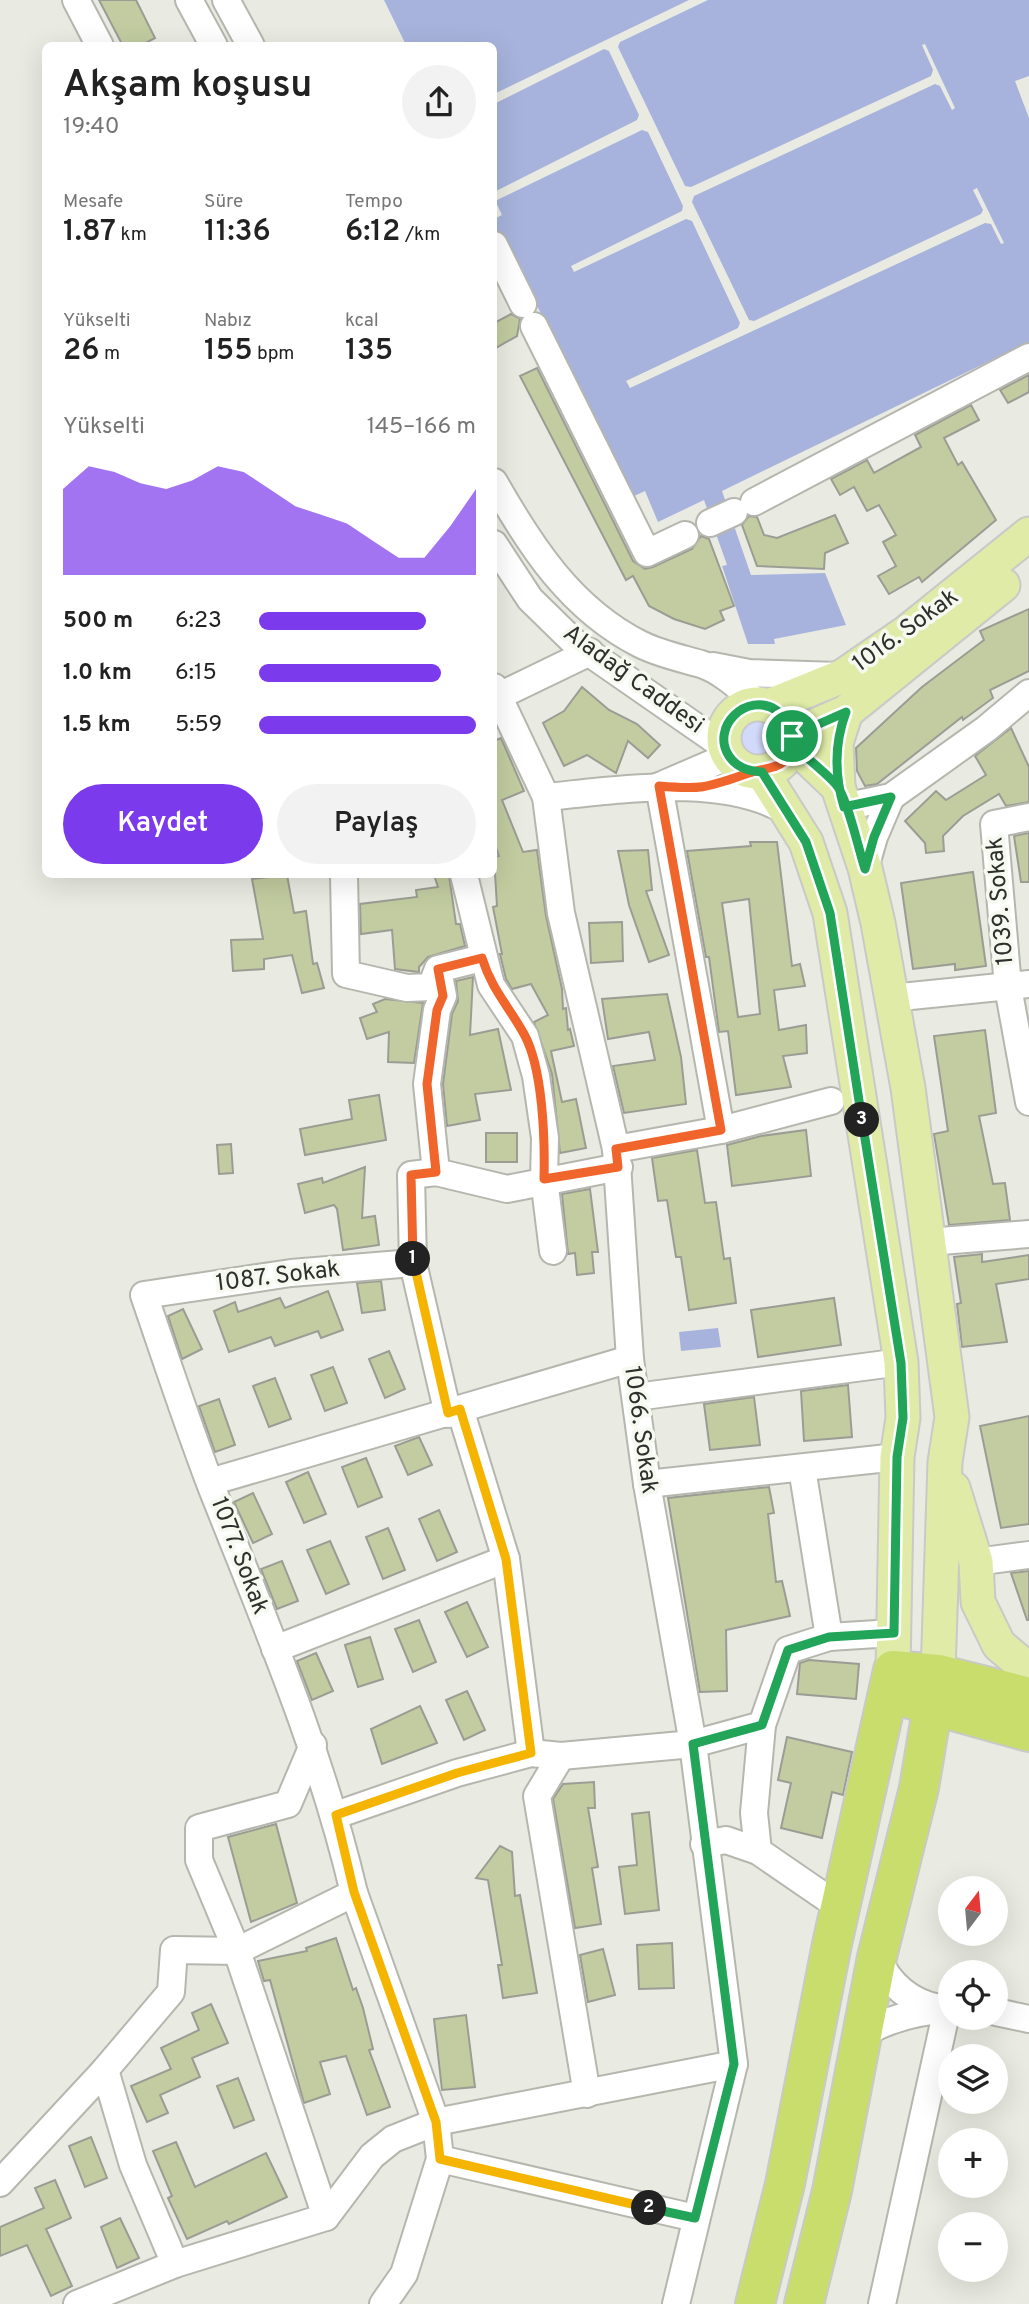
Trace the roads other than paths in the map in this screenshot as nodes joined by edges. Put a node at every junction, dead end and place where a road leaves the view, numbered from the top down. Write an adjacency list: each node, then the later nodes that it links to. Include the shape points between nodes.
1 (76, 0): 4 (street)
2 (189, 0): 5 (street)
3 (226, 0): 6 (street)
4 (98, 42)
5 (212, 42)
6 (249, 42)
7 (497, 251): 12 (street, via 647,553)
8 (1029, 357): 10 (street)
9 (497, 487): 16 (street, Aladağ Caddesi, via 527,540 592,613 657,653)
10 (733, 512)
11 (1029, 534): 17 (main road, 1016. Sokak, via 929,615)
12 (685, 536)
13 (497, 549): 15 (street, Aladağ Caddesi, via 530,600)
14 (1029, 562): 22 (main road, 1016. Sokak)
15 (590, 652): 18 (street); 24 (street, Aladağ Caddesi)
16 (704, 665): 17 (street, via 749,673); 21 (street, Aladağ Caddesi)
17 (843, 676): 21 (main road, 1016. Sokak)
18 (497, 691)
19 (497, 693): 27 (street, 1066. Sokak)
20 (1029, 693): 29 (street)
21 (764, 705): 23 (main road, via 786,719); 24 (main road, via 748,706 726,727)
22 (846, 712): 23 (main road, 1016. Sokak); 28 (main road, via 836,743)
23 (792, 739): 24 (main road, via 782,763); 28 (main road)
24 (742, 762): 25 (street); 26 (street, via 724,784); 30 (main road)
25 (659, 786): 26 (street); 27 (street); 43 (street)
26 (697, 789): 30 (street, via 751,796)
27 (546, 797): 44 (street, 1066. Sokak, via 561,912)
28 (841, 797): 29 (street); 32 (main road)
29 (891, 797): 32 (street)
30 (790, 814): 53 (main road, via 806,842 830,913)
31 (1029, 817): 39 (street, 1039. Sokak, via 994,824)
32 (865, 869): 40 (main road)
33 (326, 878): 36 (street)
34 (344, 878): 38 (street, via 346,974 407,988 431,987)
35 (465, 878): 37 (street)
36 (328, 927)
37 (482, 958): 38 (street); 46 (street, via 491,985 525,1036 543,1110)
38 (438, 969): 45 (street, via 443,996 427,1084)
39 (1019, 986): 40 (street); 42 (street, 1039. Sokak)
40 (891, 998): 48 (main road)
41 (831, 1101): 43 (street)
42 (1029, 1102)
43 (721, 1130): 44 (street)
44 (617, 1158): 46 (street); 52 (street, 1066. Sokak)
45 (424, 1174): 46 (street, via 507,1189); 50 (street)
46 (544, 1179): 49 (street)
47 (1029, 1234): 48 (street)
48 (928, 1242): 57 (main road, via 952,1417)
49 (553, 1251)
50 (413, 1263): 51 (street, 1087. Sokak, via 291,1273); 55 (street)
51 (144, 1295): 59 (street, 1077. Sokak)
52 (631, 1359): 54 (street, 1066. Sokak); 55 (street)
53 (901, 1363): 54 (street); 56 (main road, via 903,1418)
54 (636, 1397): 60 (street, 1066. Sokak)
55 (454, 1411): 59 (street); 62 (street)
56 (897, 1457): 58 (street); 66 (main road)
57 (945, 1462): 63 (main road); 68 (main road)
58 (802, 1468): 60 (street); 64 (street)
59 (210, 1482): 65 (street, 1077. Sokak)
60 (647, 1485): 71 (street, 1066. Sokak)
61 (1029, 1555): 63 (street)
62 (506, 1559): 65 (street); 73 (street)
63 (976, 1562): 67 (main road, via 978,1602 999,1645)
64 (829, 1637): 66 (street); 70 (street, via 788,1650)
65 (275, 1649): 72 (street, 1077. Sokak)
66 (892, 1666): 68 (highway); 80 (highway)
67 (1029, 1670)
68 (935, 1689): 69 (highway); 75 (highway)
69 (1025, 1719): 75 (highway, via 959,1735 941,1752)
70 (762, 1725): 71 (street); 78 (street, via 754,1813)
71 (693, 1744): 74 (street); 77 (street, 1066. Sokak)
72 (313, 1745): 76 (street, 1077. Sokak); 81 (street, via 288,1804 200,1828 199,1860)
73 (531, 1753): 74 (street); 76 (street)
74 (561, 1755): 91 (street, via 537,1796)
75 (919, 1788): 82 (highway)
76 (336, 1815): 79 (street, 1077. Sokak)
77 (704, 1844): 78 (street, via 726,1840); 89 (street, 1066. Sokak)
78 (758, 1851): 80 (street)
79 (354, 1892): 81 (street); 92 (street, 1077. Sokak)
80 (841, 1908): 101 (highway, via 785,2184)
81 (237, 1951): 90 (street, via 174,1950 171,1992); 95 (street)
82 (877, 1957): 83 (street, via 886,1977 899,1989 920,2004); 88 (highway)
83 (938, 2007)
84 (938, 2011): 88 (street, via 886,2020)
85 (1008, 2015): 86 (street)
86 (1029, 2019)
87 (944, 2030): 103 (street)
88 (861, 2035): 102 (highway, via 832,2191)
89 (734, 2064): 91 (street); 96 (street)
90 (106, 2070): 94 (street); 97 (street, via 133,2165)
91 (587, 2094): 92 (street)
92 (436, 2122): 93 (street, 1077. Sokak); 95 (street, via 393,2139 372,2156)
93 (440, 2159): 96 (street); 99 (street, via 404,2274)
94 (0, 2183)
95 (326, 2217): 97 (street)
96 (695, 2218): 100 (street)
97 (175, 2264): 98 (street)
98 (77, 2304)
99 (383, 2304)
100 (676, 2304)
101 (755, 2304)
102 (804, 2304)
103 (883, 2304)

